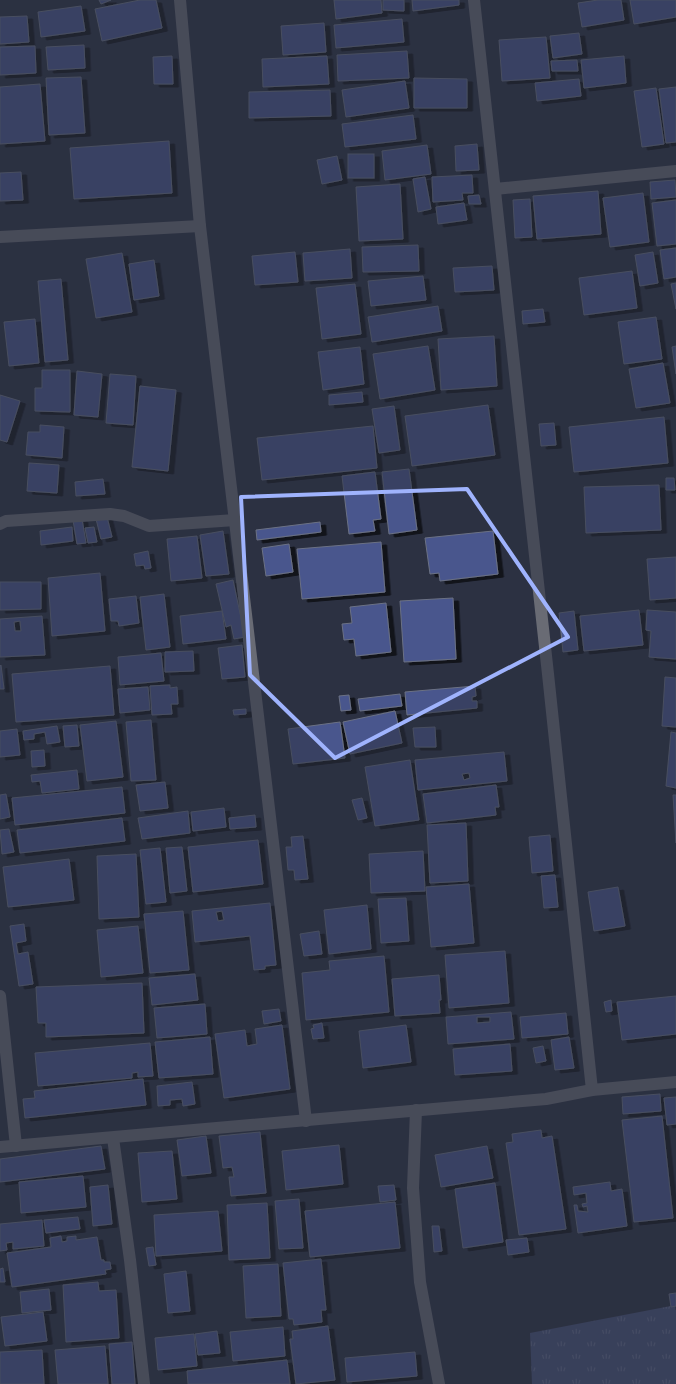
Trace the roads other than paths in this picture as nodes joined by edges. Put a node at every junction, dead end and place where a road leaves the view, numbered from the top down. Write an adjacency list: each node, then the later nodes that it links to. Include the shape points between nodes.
1 (180, 0): 5 (street)
2 (474, 0): 4 (street)
3 (676, 171): 4 (street)
4 (495, 189): 11 (street)
5 (200, 226): 6 (street); 7 (street)
6 (0, 237)
7 (235, 520): 8 (street, via 149,526 110,514); 13 (street)
8 (0, 524)
9 (0, 996): 15 (street)
10 (676, 1082): 11 (street)
11 (592, 1090): 12 (street, via 546,1099)
12 (416, 1110): 13 (street); 18 (street, via 413,1188 420,1282)
13 (306, 1121): 14 (street)
14 (113, 1138): 15 (street); 17 (street)
15 (16, 1146): 16 (street)
16 (0, 1147)
17 (144, 1384)
18 (439, 1384)

